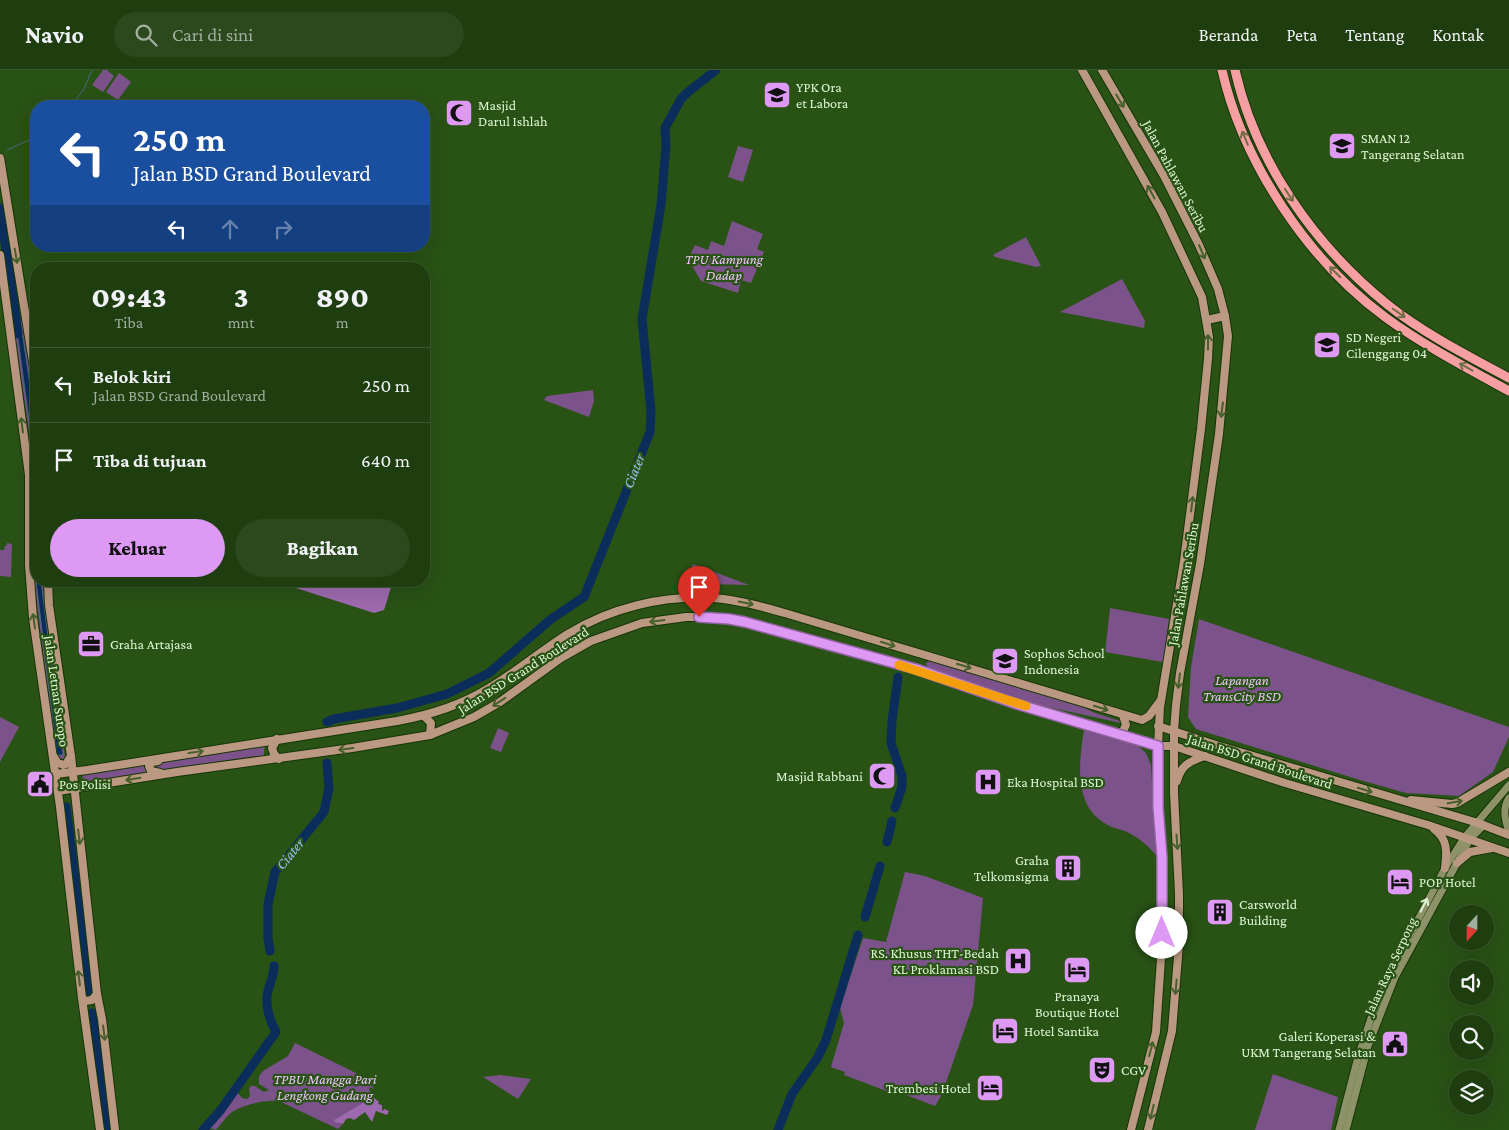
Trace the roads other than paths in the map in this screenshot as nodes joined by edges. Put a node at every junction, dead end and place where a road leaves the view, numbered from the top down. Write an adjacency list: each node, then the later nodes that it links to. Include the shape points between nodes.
1 (1082, 70): 8 (main road, Jalan Pahlawan Seribu, one-way to 1, via 1202,297 1162,212)
2 (1102, 70): 7 (main road, Jalan Pahlawan Seribu, one-way to 7, via 1184,214 1218,289)
3 (1222, 70): 11 (highway, one-way to 3, via 1408,333 1362,298 1328,266 1301,233 1264,177 1240,126)
4 (1235, 70): 10 (highway, one-way to 10, via 1251,121 1274,171 1310,226 1362,283 1390,306 1464,354)
5 (0, 158): 9 (main road, one-way to 9)
6 (0, 255): 12 (main road, Jalan Letnan Sutopo, one-way to 6, via 29,475)
7 (1225, 316): 8 (main road); 19 (main road, Jalan Pahlawan Seribu, one-way to 19, via 1227,351 1219,434 1180,673)
8 (1207, 320): 15 (main road, Jalan Pahlawan Seribu, one-way to 8, via 1201,429 1208,359)
9 (30, 343)
10 (1509, 378)
11 (1509, 391)
12 (30, 572)
13 (31, 587): 28 (main road, Jalan Letnan Sutopo, one-way to 13)
14 (48, 587): 27 (main road, Jalan Letnan Sutopo)
15 (1161, 700): 16 (main road, Jalan BSD Grand Boulevard, via 1150,716 1142,720); 18 (main road, Jalan Pahlawan Seribu)
16 (1123, 715): 17 (main road, Jalan BSD Grand Boulevard, one-way to 16, via 445,710 490,688 592,621 638,604 695,598 745,603 788,614); 20 (main road, via 1126,727)
17 (424, 716): 21 (main road, via 431,723); 22 (main road, Jalan BSD Grand Boulevard)
18 (1158, 726): 19 (main road, Jalan BSD Grand Boulevard); 24 (main road, Jalan Pahlawan Seribu)
19 (1174, 731): 23 (main road, Jalan BSD Grand Boulevard); 25 (main road, Jalan Pahlawan Seribu)
20 (1118, 733): 21 (main road, Jalan BSD Grand Boulevard, one-way to 21, via 1017,704 916,669 745,622 695,617 642,623 591,641 483,712 451,728); 24 (main road, Jalan BSD Grand Boulevard)
21 (430, 734): 30 (main road, Jalan BSD Grand Boulevard, one-way to 30)
22 (278, 740): 26 (main road, Jalan BSD Grand Boulevard, one-way to 22); 30 (main road, via 272,748)
23 (1216, 745): 29 (main road, via 1209,749); 39 (main road, Jalan BSD Grand Boulevard, one-way to 39)
24 (1158, 746): 25 (main road, Jalan BSD Grand Boulevard); 51 (main road, Jalan Pahlawan Seribu)
25 (1174, 746): 29 (main road, Jalan BSD Grand Boulevard); 38 (main road, Jalan Pahlawan Seribu)
26 (180, 755): 31 (main road, Jalan BSD Grand Boulevard); 32 (main road, via 152,762 149,766 154,772)
27 (71, 756): 28 (main road, via 63,765); 31 (main road, Jalan Letnan Sutopo)
28 (54, 757): 34 (main road, Jalan Letnan Sutopo)
29 (1207, 757): 38 (main road, via 1185,764); 43 (main road, Jalan BSD Grand Boulevard)
30 (279, 759): 32 (main road, Jalan BSD Grand Boulevard)
31 (72, 772): 34 (main road, Jalan BSD Grand Boulevard); 36 (main road, Jalan Letnan Sutopo)
32 (177, 772): 36 (main road, Jalan BSD Grand Boulevard, one-way to 36)
33 (1509, 772): 39 (main road, one-way to 33, via 1457,803)
34 (56, 774): 37 (main road, Jalan Letnan Sutopo)
35 (1509, 786): 44 (main road)
36 (74, 788): 37 (main road, Jalan BSD Grand Boulevard); 42 (main road, Jalan Letnan Sutopo)
37 (58, 791): 41 (main road, Jalan Letnan Sutopo)
38 (1174, 793): 52 (main road, Jalan Pahlawan Seribu, one-way to 52)
39 (1389, 797): 44 (main road, Jalan BSD Grand Boulevard)
40 (1509, 798): 45 (main road, via 1504,813)
41 (60, 804): 42 (main road, via 66,797); 54 (main road, Jalan Letnan Sutopo, one-way to 41)
42 (75, 805): 53 (main road, Jalan Letnan Sutopo, one-way to 53)
43 (1428, 824): 46 (main road, Jalan BSD Grand Boulevard); 50 (main road, via 1444,840)
44 (1481, 824): 45 (main road, Jalan BSD Grand Boulevard); 46 (main road)
45 (1509, 833)
46 (1467, 838): 47 (main road, Jalan BSD Grand Boulevard); 49 (main road, Jalan Raya Serpong); 50 (main road, Jalan Raya Serpong)
47 (1494, 848): 48 (main road, Jalan BSD Grand Boulevard); 49 (main road, via 1476,850)
48 (1509, 853)
49 (1457, 863): 57 (main road, Jalan Raya Serpong)
50 (1445, 868): 57 (main road, Jalan Raya Serpong, one-way to 50, via 1389,975)
51 (1162, 944): 52 (main road, via 1170,937); 60 (main road, Jalan Pahlawan Seribu, one-way to 51, via 1156,1032)
52 (1179, 944): 61 (main road, Jalan Pahlawan Seribu, one-way to 61, via 1172,1031)
53 (97, 994): 54 (main road, via 92,1000); 55 (main road, Jalan Letnan Sutopo)
54 (82, 998): 56 (main road, Jalan Letnan Sutopo)
55 (100, 1008): 56 (main road, via 89,1006); 59 (main road, Jalan Letnan Sutopo, one-way to 59)
56 (84, 1011): 58 (main road, Jalan Letnan Sutopo)
57 (1375, 1018): 62 (main road, Jalan Raya Serpong, via 1358,1057); 63 (main road, Jalan Raya Serpong)
58 (100, 1130)
59 (115, 1130)
60 (1131, 1130)
61 (1148, 1130)
62 (1339, 1130)
63 (1346, 1130)

